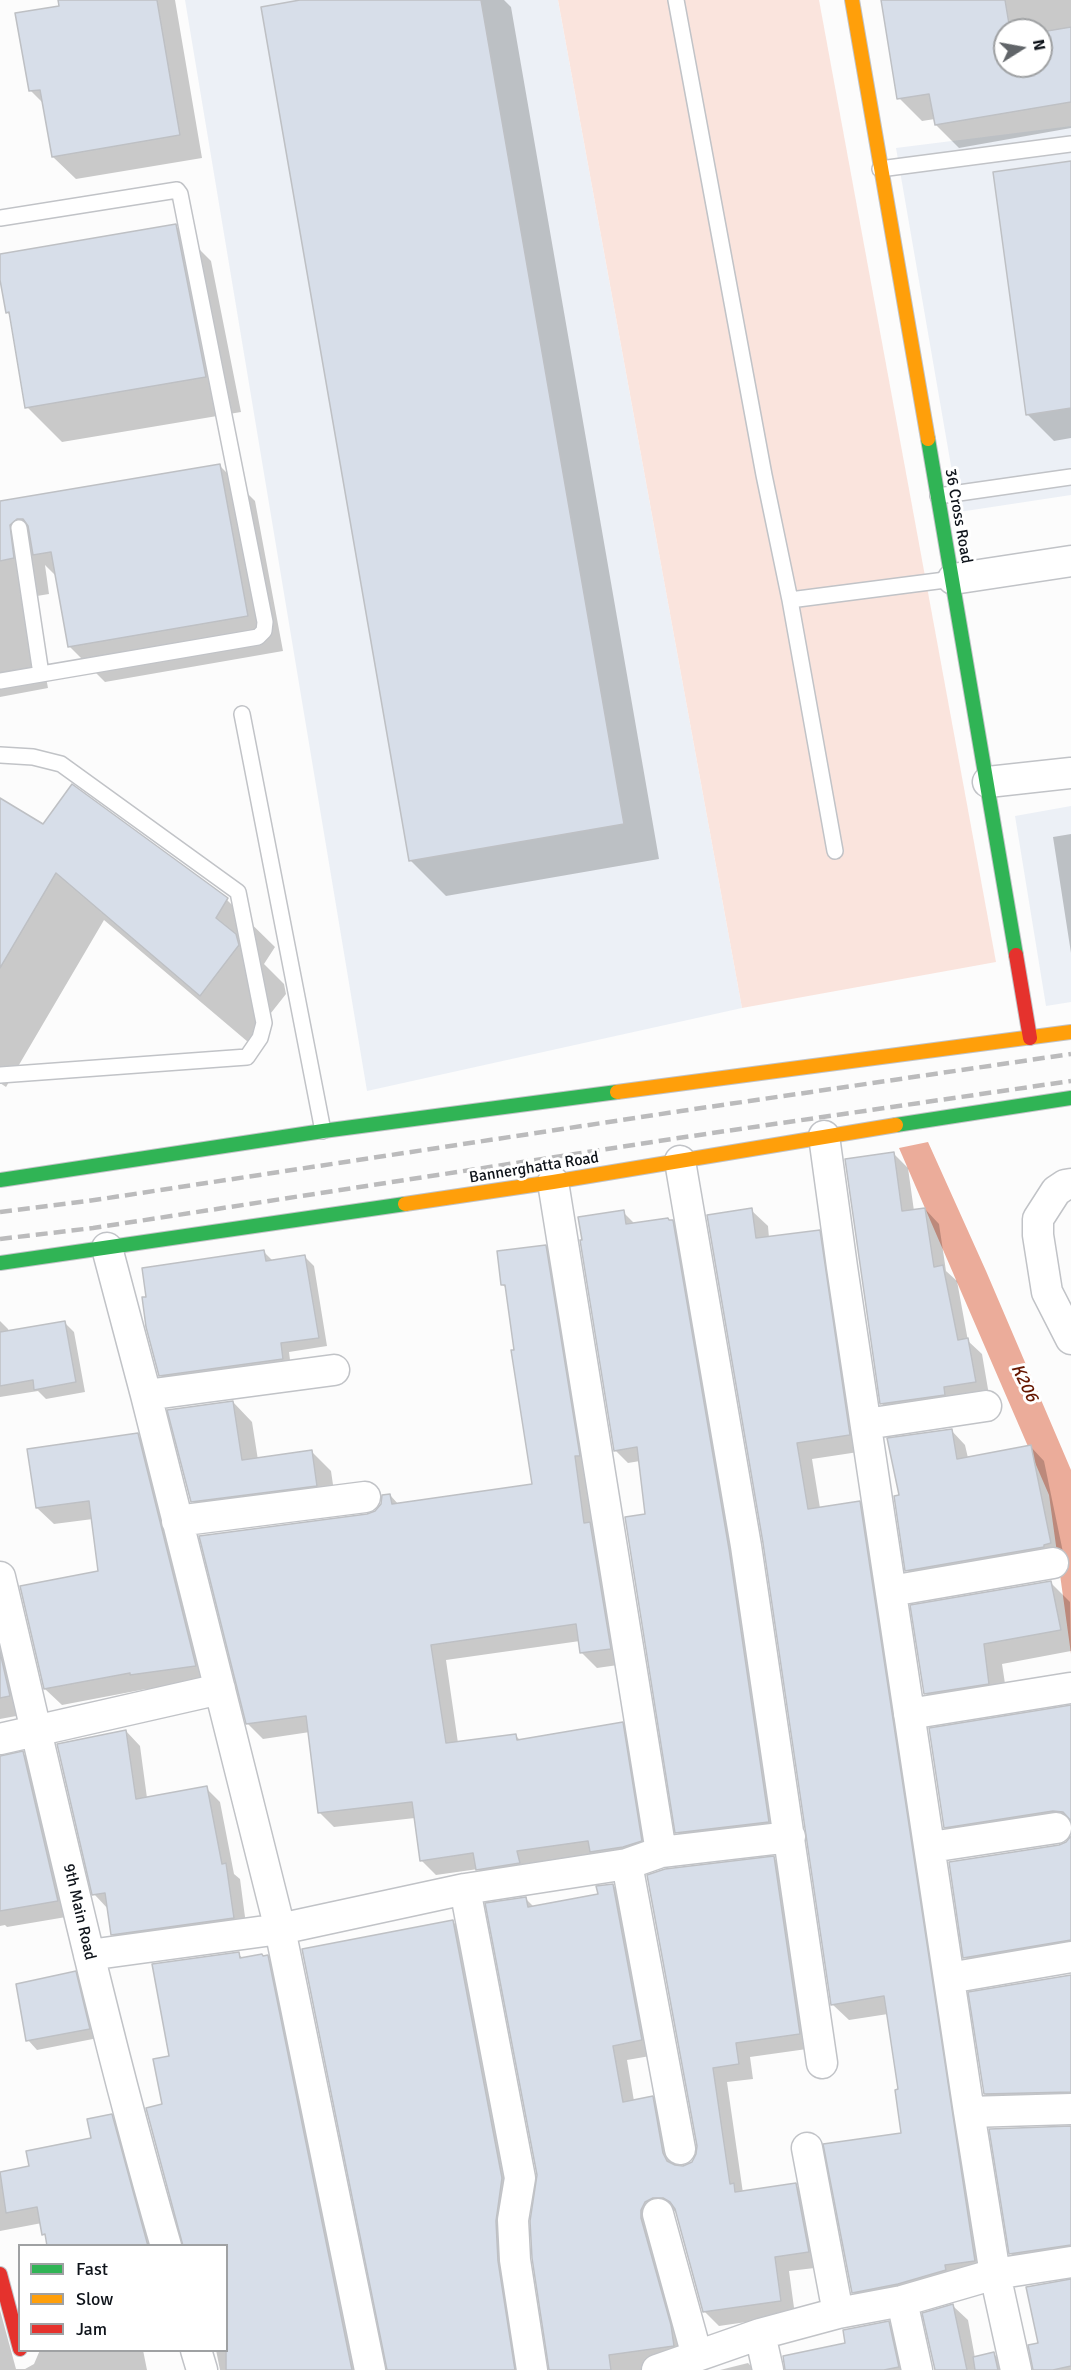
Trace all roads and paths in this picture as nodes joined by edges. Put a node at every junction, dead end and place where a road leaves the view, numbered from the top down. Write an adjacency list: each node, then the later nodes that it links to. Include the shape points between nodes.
1 (676, 0): 11 (lane)
2 (852, 0): 4 (main road, 36 Cross Road)
3 (1071, 144): 4 (lane)
4 (880, 169): 7 (main road, 36 Cross Road)
5 (0, 218): 12 (lane, via 177,190 265,622 258,638)
6 (1071, 477): 7 (lane)
7 (938, 496): 10 (main road, 36 Cross Road)
8 (19, 528): 12 (lane)
9 (1071, 561): 10 (street)
10 (953, 579): 11 (lane); 17 (main road, 36 Cross Road)
11 (790, 600): 18 (lane)
12 (41, 674): 13 (lane)
13 (0, 681)
14 (242, 714): 23 (lane)
15 (0, 755): 21 (lane, via 61,764 238,892 264,1023 261,1038 247,1057)
16 (1071, 773): 17 (street)
17 (988, 782): 20 (main road, 36 Cross Road)
18 (835, 851)
19 (1071, 1032): 20 (main road)
20 (1030, 1038): 23 (main road)
21 (0, 1075)
22 (1071, 1098): 24 (main road, Bannerghatta Road)
23 (323, 1131): 26 (main road)
24 (824, 1136): 25 (main road, Bannerghatta Road); 35 (street)
25 (680, 1161): 27 (main road, Bannerghatta Road); 47 (street, via 746,1546)
26 (0, 1180)
27 (554, 1182): 29 (main road, Bannerghatta Road); 49 (street)
28 (1071, 1184): 31 (street, via 1056,1191 1050,1200 1038,1219 1038,1234 1047,1292)
29 (107, 1248): 30 (main road, Bannerghatta Road); 33 (street)
30 (0, 1263)
31 (1071, 1339)
32 (334, 1370): 33 (street)
33 (146, 1395): 37 (street)
34 (986, 1406): 35 (street)
35 (866, 1424): 40 (street)
36 (365, 1497): 37 (street)
37 (177, 1521): 42 (street)
38 (1053, 1563): 40 (street)
39 (0, 1577): 44 (street, 9th Main Road)
40 (891, 1591): 43 (street)
41 (1070, 1688): 43 (street)
42 (220, 1689): 44 (street); 52 (street)
43 (909, 1714): 48 (street)
44 (36, 1731): 45 (street); 53 (street, 9th Main Road)
45 (0, 1739)
46 (1056, 1828): 48 (street)
47 (790, 1837): 49 (street); 56 (street)
48 (931, 1848): 55 (street)
49 (661, 1852): 50 (street)
50 (627, 1864): 51 (street); 60 (street)
51 (465, 1889): 52 (street); 74 (street, via 520,2178 513,2220 515,2260)
52 (280, 1929): 53 (street); 73 (street)
53 (89, 1955): 62 (street, 9th Main Road)
54 (1071, 1957): 55 (street)
55 (949, 1978): 58 (street)
56 (822, 2063)
57 (1071, 2109): 58 (street)
58 (969, 2112): 65 (street)
59 (807, 2148): 67 (street)
60 (680, 2149)
61 (658, 2214): 71 (street)
62 (165, 2244)
63 (1071, 2262): 65 (street)
64 (0, 2274): 69 (main road)
65 (995, 2274): 66 (street); 78 (street)
66 (902, 2301): 67 (street); 77 (street)
67 (838, 2313): 68 (street)
68 (760, 2334): 71 (street); 76 (street)
69 (15, 2345)
70 (197, 2352): 72 (street)
71 (697, 2356): 75 (street)
72 (202, 2370)
73 (370, 2370)
74 (532, 2370)
75 (657, 2370)
76 (768, 2370)
77 (917, 2370)
78 (1016, 2370)

